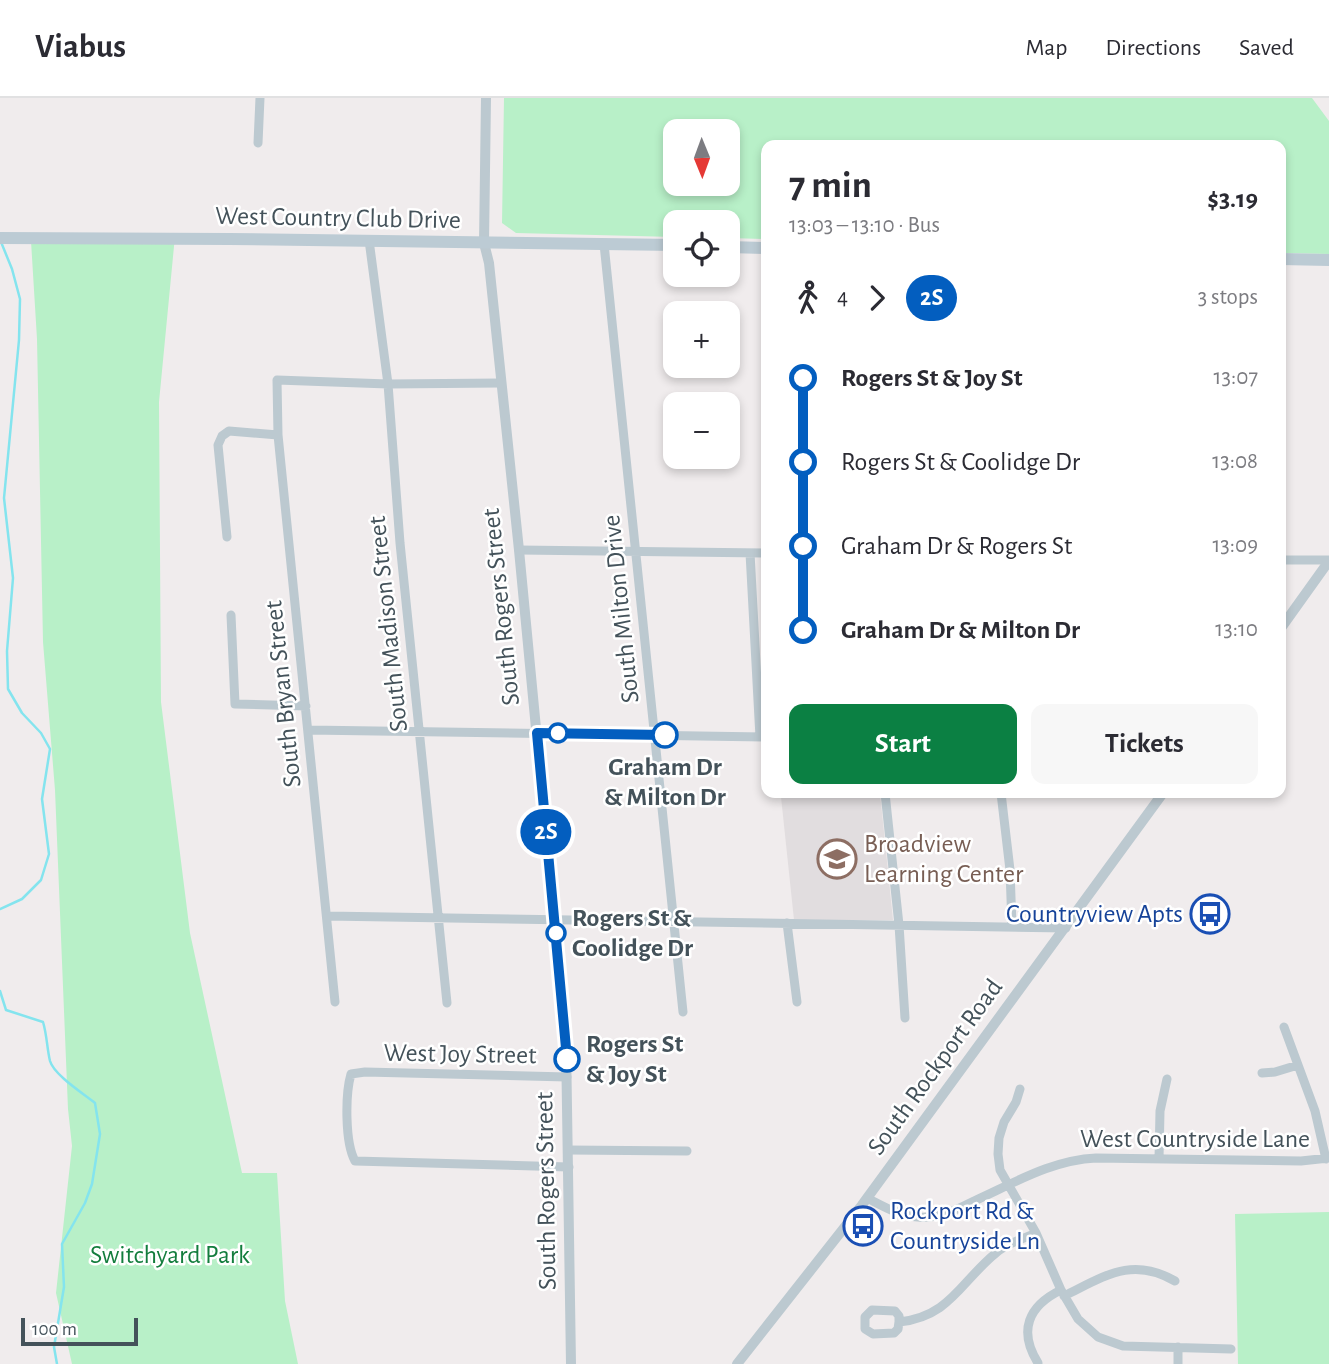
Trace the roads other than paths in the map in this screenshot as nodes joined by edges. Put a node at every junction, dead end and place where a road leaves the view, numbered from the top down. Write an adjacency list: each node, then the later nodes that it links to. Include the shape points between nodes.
1 (260, 98): 3 (street)
2 (486, 98): 6 (street, South Rogers Street)
3 (258, 143)
4 (7, 238): 5 (main road, West Country Club Drive)
5 (369, 240): 6 (main road, West Country Club Drive); 14 (street, South Madison Street)
6 (484, 243): 7 (main road, West Country Club Drive); 13 (street, South Rogers Street)
7 (604, 244): 8 (main road, West Country Club Drive); 18 (street, South Milton Drive)
8 (663, 246)
9 (740, 247): 10 (main road)
10 (761, 248)
11 (1286, 259): 12 (main road)
12 (1329, 260)
13 (500, 383): 14 (street); 17 (street, South Rogers Street)
14 (388, 384): 15 (street, South Bryan Street, via 277,380); 28 (street, South Madison Street)
15 (278, 435): 16 (street, via 229,431 222,436 218,445); 25 (street, South Bryan Street)
16 (227, 537)
17 (519, 550): 18 (street); 29 (street, South Rogers Street)
18 (635, 551): 19 (street); 30 (street, South Milton Drive)
19 (750, 552): 20 (street); 26 (street)
20 (761, 553)
21 (1286, 560): 22 (street)
22 (1329, 561): 24 (street)
23 (231, 615): 25 (street, via 234,705)
24 (1286, 621)
25 (306, 706): 27 (street, South Bryan Street)
26 (761, 709)
27 (309, 730): 28 (street); 35 (street, South Bryan Street)
28 (419, 732): 29 (street); 36 (street, South Madison Street)
29 (537, 733): 30 (street); 37 (street, South Rogers Street)
30 (655, 735): 31 (street); 38 (street, South Milton Drive)
31 (761, 737)
32 (886, 798): 40 (street)
33 (1002, 798): 41 (street)
34 (1159, 798): 42 (street, South Rockport Road)
35 (327, 916): 36 (street); 43 (street, South Bryan Street)
36 (438, 919): 37 (street); 45 (street, South Madison Street)
37 (555, 920): 38 (street); 51 (street, South Rogers Street)
38 (674, 920): 39 (street); 46 (street, South Milton Drive)
39 (787, 923): 40 (street); 44 (street)
40 (899, 925): 41 (street); 47 (street)
41 (1012, 926): 42 (street)
42 (1066, 928): 60 (street, South Rockport Road)
43 (335, 1002)
44 (797, 1002)
45 (447, 1003)
46 (683, 1012)
47 (905, 1018)
48 (1284, 1027): 49 (street)
49 (1298, 1065): 50 (street); 56 (street)
50 (1262, 1073)
51 (567, 1077): 54 (street, South Rogers Street); 58 (street, West Joy Street, via 351,1074 348,1137 355,1161)
52 (1167, 1079): 57 (street, via 1160,1111)
53 (1020, 1089): 59 (street, via 998,1145 1000,1170)
54 (568, 1150): 55 (street); 58 (street, South Rogers Street)
55 (687, 1151)
56 (1327, 1158): 57 (street, West Countryside Lane)
57 (1159, 1159): 59 (street, West Countryside Lane, via 1069,1160)
58 (569, 1167): 68 (street, South Rogers Street)
59 (1010, 1185): 60 (street, West Countryside Lane, via 928,1217 903,1215); 61 (street)
60 (867, 1198): 69 (street, South Rockport Road)
61 (1036, 1233): 63 (street); 64 (street, via 997,1252 939,1310)
62 (1175, 1281): 63 (street, via 1157,1271 1126,1269)
63 (1063, 1293): 65 (street, via 1084,1326 1105,1340 1123,1346); 67 (street, via 1040,1303 1030,1321 1029,1345)
64 (899, 1322)
65 (1178, 1347): 66 (street); 70 (street)
66 (1231, 1349)
67 (1038, 1363)
68 (571, 1364)
69 (737, 1364)
70 (1178, 1364)

